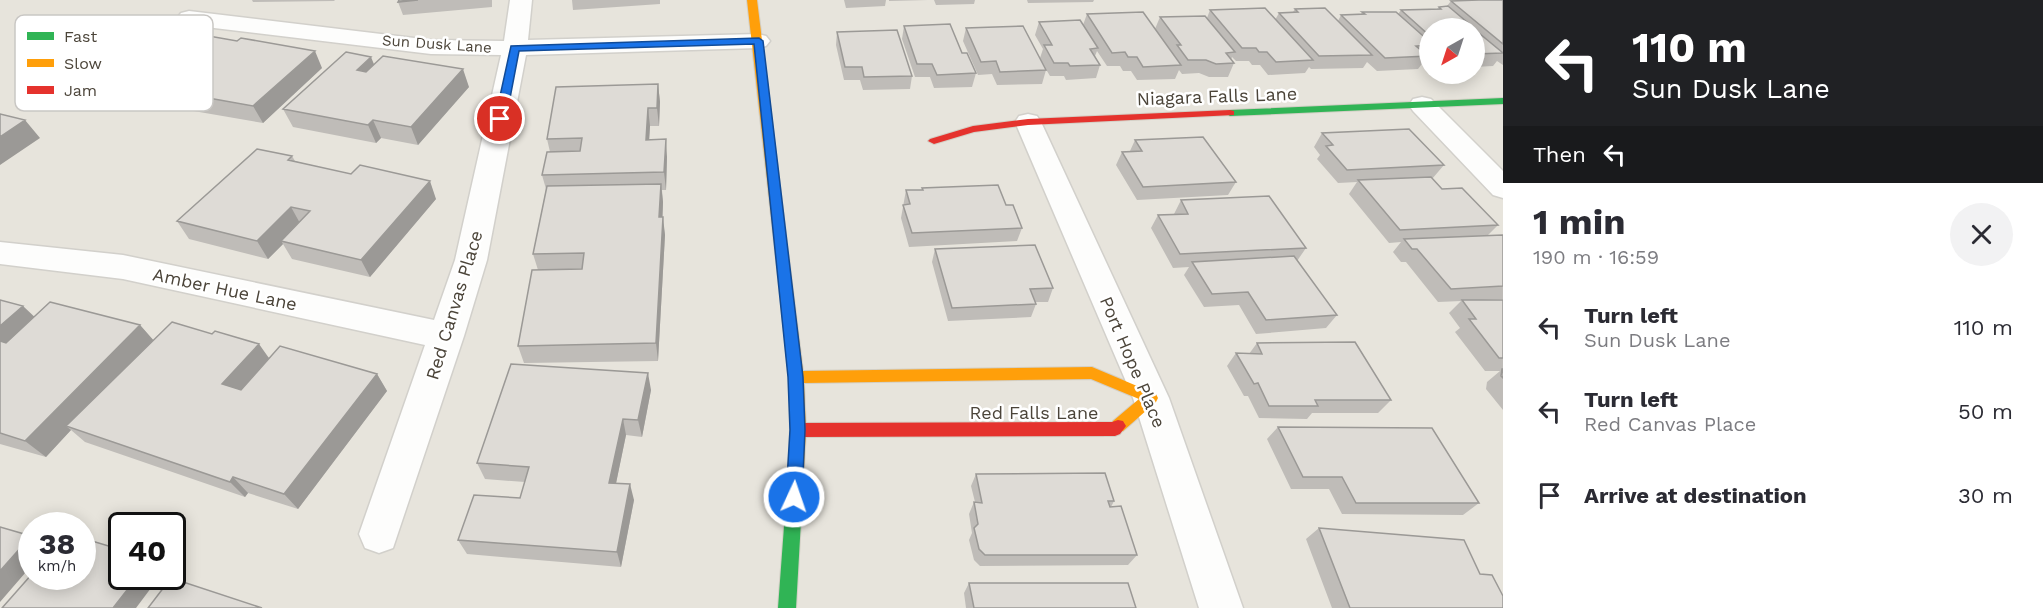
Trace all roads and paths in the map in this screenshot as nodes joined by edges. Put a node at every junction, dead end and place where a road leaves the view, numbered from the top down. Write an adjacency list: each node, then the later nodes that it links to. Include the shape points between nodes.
1 (521, 0): 5 (street, Red Canvas Place)
2 (752, 0): 4 (street)
3 (196, 9): 5 (street, Sun Dusk Lane, via 431,47)
4 (759, 41): 5 (street, Sun Dusk Lane); 13 (street)
5 (515, 48): 12 (street, Red Canvas Place, via 471,260)
6 (1503, 101): 7 (street, Niagara Falls Lane)
7 (1422, 105): 8 (street, Niagara Falls Lane); 10 (street)
8 (1028, 122): 9 (street, Niagara Falls Lane, via 973,129); 14 (street, Port Hope Place)
9 (934, 141)
10 (1503, 188)
11 (0, 253): 12 (street, Amber Hue Lane, via 123,267)
12 (447, 336): 16 (street, Red Canvas Place)
13 (796, 377): 14 (street, Red Falls Lane, via 1092,373); 15 (street)
14 (1150, 398): 15 (street, Red Falls Lane, via 1115,429); 18 (street, Port Hope Place)
15 (798, 430): 17 (street)
16 (379, 534)
17 (787, 608)
18 (1221, 608)

